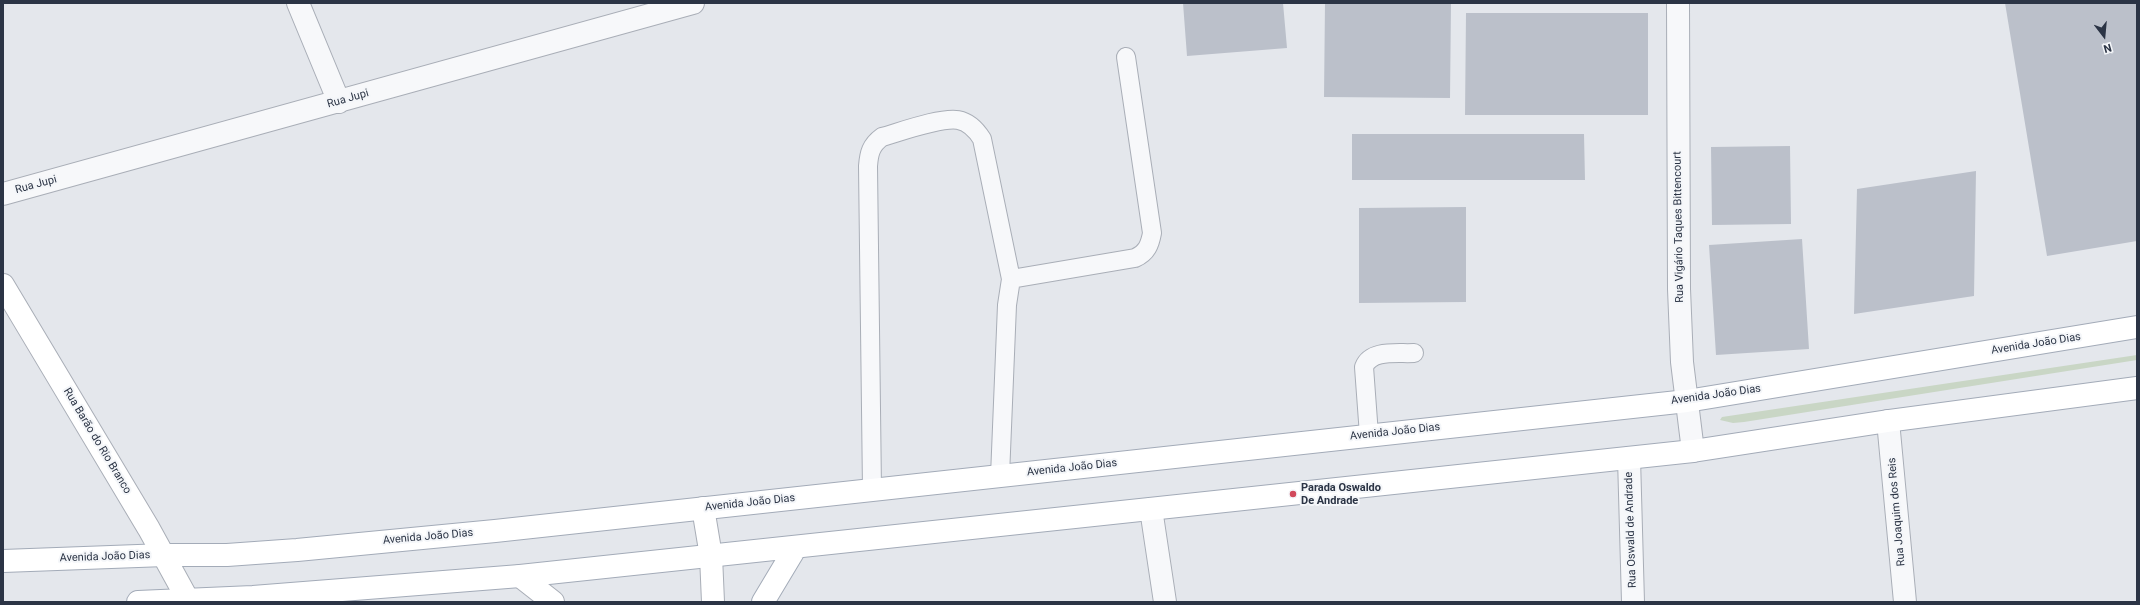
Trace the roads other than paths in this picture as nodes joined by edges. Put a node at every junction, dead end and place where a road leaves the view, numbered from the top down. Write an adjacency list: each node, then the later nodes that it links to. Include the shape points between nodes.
1 (298, 3): 5 (street)
2 (693, 3): 5 (street, Rua Jupi)
3 (1678, 3): 12 (street, Rua Vigário Taques Bittencourt, via 1679,289 1682,362)
4 (1126, 57): 7 (lane, via 1152,233 1147,249 1135,258)
5 (339, 102): 6 (street, Rua Jupi)
6 (3, 194)
7 (1011, 279): 17 (lane, via 1007,305); 18 (lane, via 982,140 977,132 959,120 946,120 882,137 875,142 868,156)
8 (3, 285): 22 (main road, Rua Barão do Rio Branco)
9 (2137, 327): 12 (main road, Avenida João Dias)
10 (1414, 353): 14 (lane, via 1376,355 1365,363)
11 (2137, 388): 13 (main road)
12 (1687, 401): 14 (main road, Avenida João Dias); 15 (street, Rua Vigário Taques Bittencourt)
13 (1888, 421): 15 (main road); 33 (street, Rua Joaquim dos Reis)
14 (1369, 435): 17 (main road, Avenida João Dias)
15 (1693, 451): 16 (main road)
16 (1629, 458): 20 (main road); 32 (street, Rua Oswald de Andrade)
17 (1000, 476): 18 (main road, Avenida João Dias)
18 (872, 490): 19 (main road, Avenida João Dias)
19 (703, 508): 22 (main road, Avenida João Dias, via 297,550 227,555); 23 (main road)
20 (1151, 509): 21 (main road); 31 (street)
21 (796, 547): 23 (main road); 30 (main road)
22 (164, 555): 24 (main road, Avenida João Dias); 26 (main road, Rua Barão do Rio Branco)
23 (711, 556): 25 (main road); 29 (main road)
24 (3, 561)
25 (520, 576): 26 (main road); 28 (main road)
26 (188, 600): 27 (main road)
27 (138, 602)
28 (553, 602)
29 (714, 602)
30 (763, 602)
31 (1165, 602)
32 (1632, 602)
33 (1905, 602)

